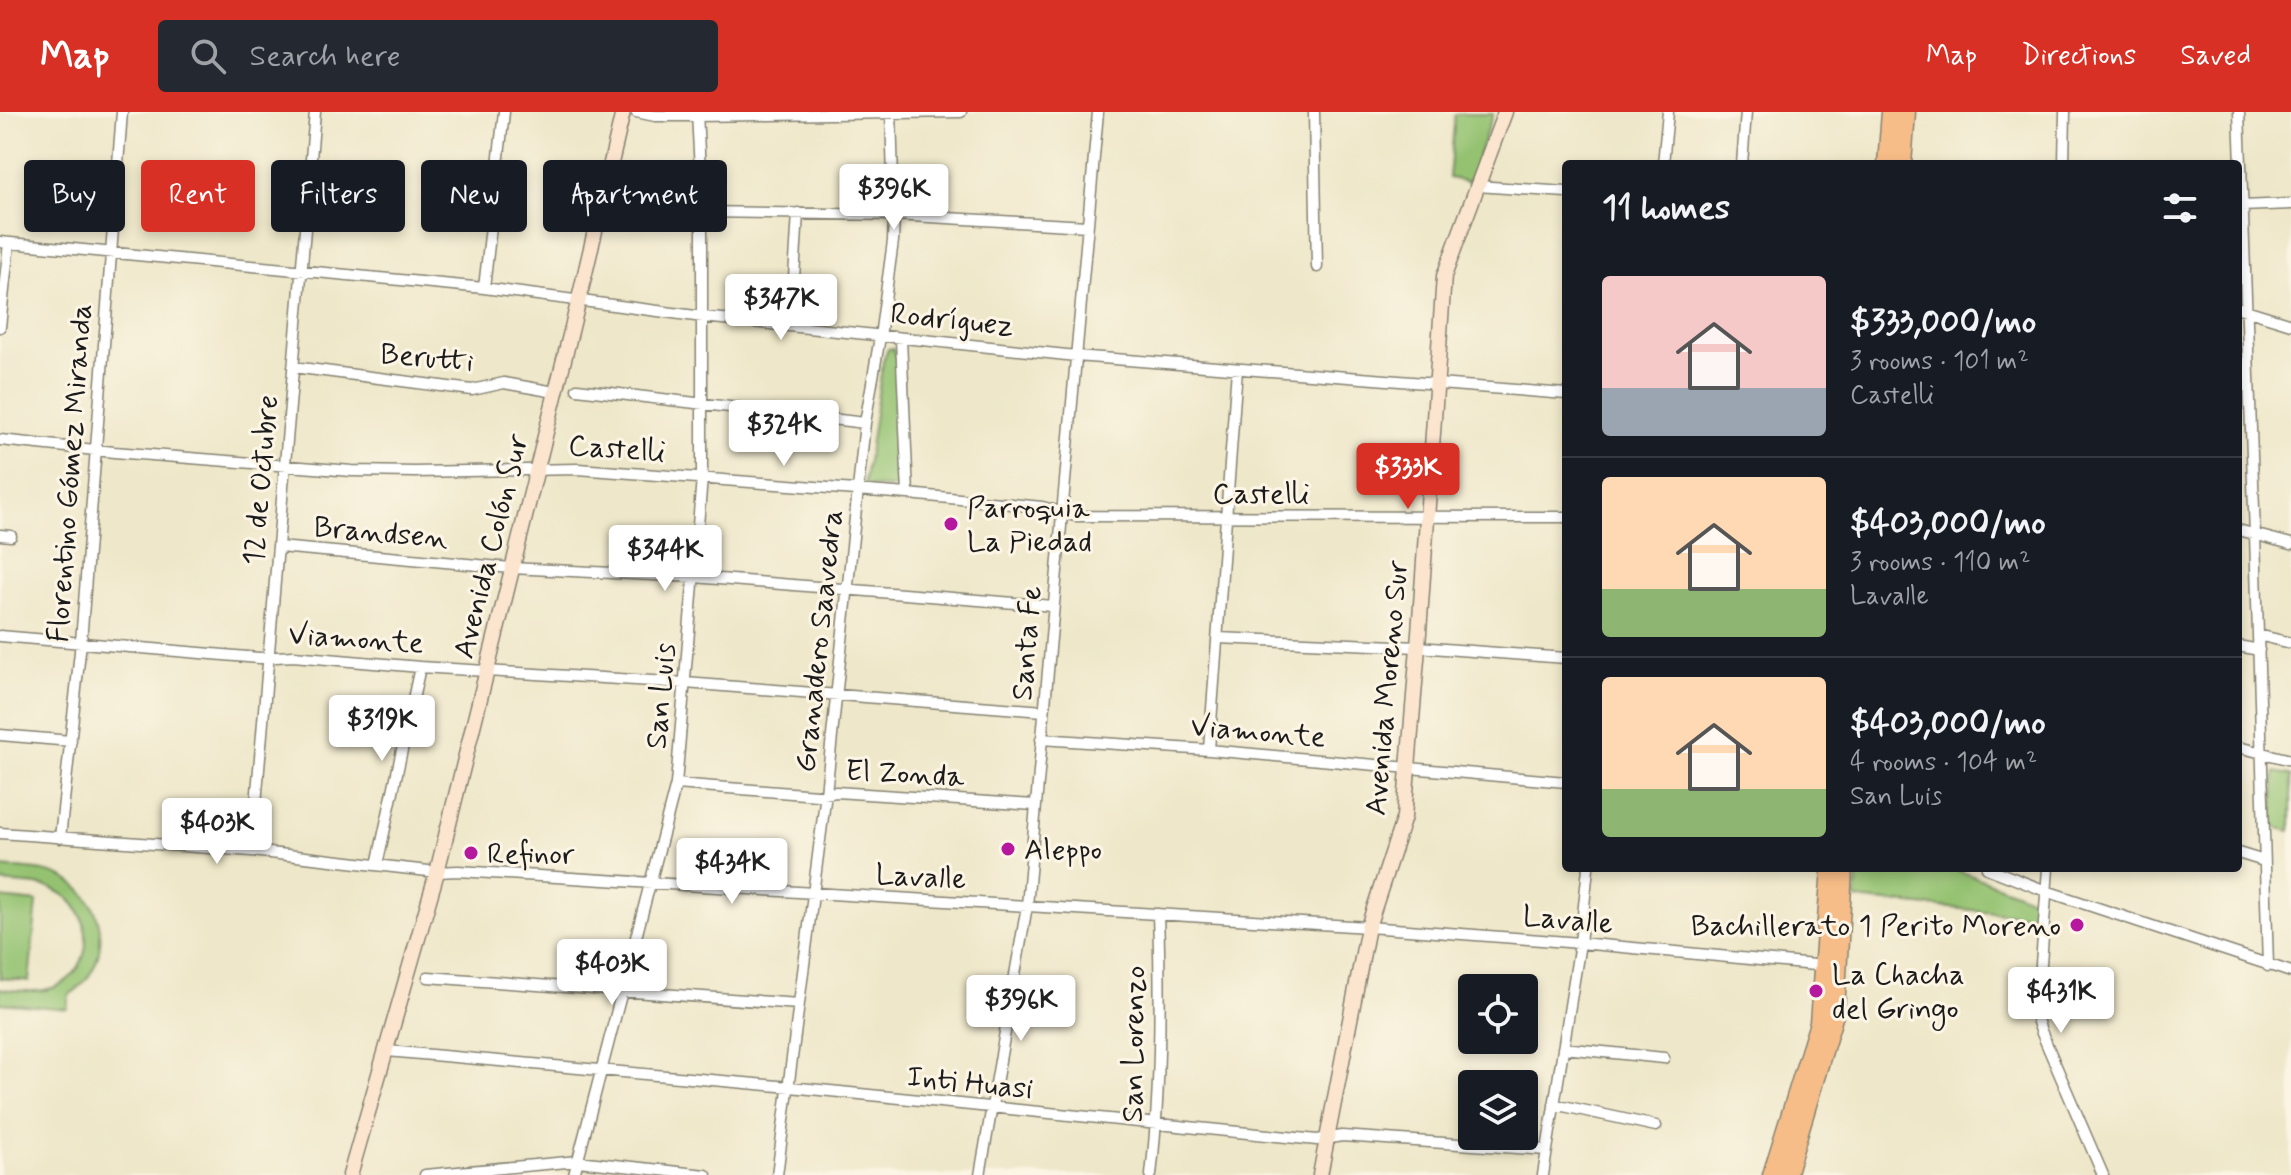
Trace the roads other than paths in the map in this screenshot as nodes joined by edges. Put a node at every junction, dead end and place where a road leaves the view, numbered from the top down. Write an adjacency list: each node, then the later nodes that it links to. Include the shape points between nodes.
1 (122, 112): 35 (street, Florentino Gómez Miranda)
2 (315, 112): 37 (street, 12 de Octubre)
3 (504, 112): 38 (street)
4 (623, 112): 39 (main road, Avenida Colón Sur)
5 (891, 112): 6 (street); 17 (street); 31 (street, Granadero Saavedra)
6 (961, 112)
7 (1098, 112): 32 (street, Santa Fe)
8 (1314, 112): 36 (street)
9 (1505, 112): 25 (main road, Avenida Moreno Sur)
10 (1668, 112): 19 (street)
11 (1746, 112): 20 (street)
12 (1891, 112): 21 (highway)
13 (1906, 112): 22 (highway)
14 (2065, 112): 23 (street)
15 (2239, 112): 24 (street)
16 (639, 113): 17 (street)
17 (697, 114): 18 (street, San Luis)
18 (699, 160)
19 (1663, 160)
20 (1742, 160)
21 (1887, 160)
22 (1902, 160)
23 (2064, 160)
24 (2241, 160)
25 (1477, 186): 26 (street); 50 (main road, Avenida Moreno Sur, via 1444,276)
26 (1562, 192)
27 (2291, 204): 28 (street)
28 (2242, 206): 40 (street)
29 (727, 212): 30 (street)
30 (798, 213): 31 (street); 43 (street)
31 (894, 215): 32 (street); 45 (street, Granadero Saavedra)
32 (1087, 226): 47 (street, Santa Fe)
33 (702, 232): 41 (street, San Luis)
34 (4, 242): 35 (street, Rodríguez); 44 (street)
35 (111, 253): 37 (street, Rodríguez); 57 (street, Florentino Gómez Miranda)
36 (1317, 267)
37 (302, 270): 38 (street, Rodríguez); 48 (street, 12 de Octubre)
38 (484, 288): 39 (street, Rodríguez)
39 (579, 299): 41 (street, Rodríguez); 52 (main road, Avenida Colón Sur)
40 (2242, 308): 42 (street); 68 (street)
41 (703, 317): 43 (street, Rodríguez); 54 (street, San Luis)
42 (2291, 324)
43 (791, 326): 45 (street, Rodríguez)
44 (0, 327)
45 (880, 337): 46 (street, Rodríguez); 55 (street, Granadero Saavedra)
46 (901, 339): 47 (street, Rodríguez); 62 (street)
47 (1076, 356): 49 (street, Rodríguez); 63 (street, Santa Fe)
48 (293, 367): 52 (street, Berutti, via 472,390 504,383); 58 (street, 12 de Octubre)
49 (1237, 369): 50 (street, Rodríguez); 64 (street)
50 (1435, 384): 53 (street, Rodríguez); 66 (main road, Avenida Moreno Sur)
51 (577, 389): 54 (street)
52 (555, 392): 59 (main road, Avenida Colón Sur)
53 (1562, 394)
54 (703, 404): 55 (street); 60 (street, San Luis)
55 (865, 423): 61 (street, Granadero Saavedra)
56 (0, 440): 57 (street, Castelli)
57 (94, 450): 58 (street, Castelli); 78 (street, Florentino Gómez Miranda)
58 (285, 465): 59 (street, Castelli, via 415,472); 70 (street, 12 de Octubre)
59 (536, 468): 60 (street, Castelli); 71 (main road, Avenida Colón Sur)
60 (702, 478): 61 (street, Castelli); 72 (street, San Luis)
61 (859, 491): 62 (street, Castelli); 73 (street, Granadero Saavedra)
62 (908, 494): 63 (street, Castelli)
63 (1062, 513): 64 (street, Castelli); 74 (street, Santa Fe)
64 (1226, 517): 66 (street, Castelli); 77 (street)
65 (1562, 517): 66 (street, Castelli)
66 (1427, 518): 80 (main road, Avenida Moreno Sur)
67 (2242, 531): 68 (street)
68 (2255, 535): 69 (street); 75 (street)
69 (2291, 544)
70 (279, 547): 71 (street, Brandsen); 83 (street, 12 de Octubre)
71 (511, 568): 72 (street, Brandsen); 86 (main road, Avenida Colón Sur)
72 (694, 577): 73 (street, Brandsen); 87 (street, San Luis)
73 (847, 590): 74 (street, Brandsen); 88 (street, Granadero Saavedra)
74 (1053, 606): 89 (street, Santa Fe)
75 (2258, 635): 79 (street); 82 (street)
76 (0, 636): 78 (street, Viamonte)
77 (1218, 638): 80 (street); 94 (street)
78 (81, 642): 83 (street, Viamonte); 92 (street, Florentino Gómez Miranda)
79 (2291, 643)
80 (1418, 647): 84 (street); 97 (main road, Avenida Moreno Sur)
81 (2242, 647): 82 (street)
82 (2259, 650): 95 (street)
83 (270, 657): 85 (street, Viamonte); 104 (street, 12 de Octubre)
84 (1562, 658)
85 (420, 667): 86 (street, Viamonte); 107 (street)
86 (486, 671): 87 (street, Viamonte); 108 (main road, Avenida Colón Sur)
87 (685, 683): 88 (street, Viamonte); 99 (street, San Luis)
88 (836, 695): 89 (street, Viamonte); 100 (street, Granadero Saavedra)
89 (1044, 711): 91 (street, Santa Fe)
90 (0, 735): 92 (street)
91 (1041, 739): 94 (street, Viamonte); 101 (street, Santa Fe)
92 (71, 741): 103 (street, Florentino Gómez Miranda)
93 (2242, 748): 95 (street)
94 (1209, 750): 97 (street, Viamonte)
95 (2262, 754): 96 (street); 106 (street)
96 (2291, 760)
97 (1409, 768): 98 (street, Viamonte); 119 (main road, Avenida Moreno Sur, via 1401,829)
98 (1562, 782)
99 (676, 784): 100 (street, El Zonda); 114 (street, San Luis)
100 (826, 793): 101 (street, El Zonda); 116 (street, Granadero Saavedra)
101 (1035, 805): 117 (street, Santa Fe)
102 (0, 833): 103 (street, Lavalle)
103 (60, 838): 104 (street, Lavalle)
104 (252, 851): 107 (street, Lavalle)
105 (2242, 854): 106 (street)
106 (2264, 861): 121 (street)
107 (377, 865): 108 (street, Lavalle)
108 (437, 872): 114 (street, Lavalle); 128 (main road, Avenida Colón Sur)
109 (1588, 872): 120 (street)
110 (1831, 872): 122 (highway)
111 (1843, 872): 122 (highway)
112 (1997, 872): 115 (street)
113 (2048, 872): 115 (street)
114 (651, 884): 116 (street, Lavalle); 125 (street, San Luis)
115 (2046, 891): 121 (street); 152 (street, via 2037,1019)
116 (813, 893): 117 (street, Lavalle); 126 (street, Granadero Saavedra)
117 (1027, 906): 118 (street, Lavalle); 133 (street, Santa Fe)
118 (1158, 914): 119 (street, Lavalle); 134 (street, San Lorenzo)
119 (1368, 927): 120 (street, Lavalle); 136 (main road, Avenida Moreno Sur)
120 (1580, 943): 122 (street, Lavalle); 127 (street)
121 (2268, 966): 123 (street)
122 (1831, 967): 150 (highway); 151 (highway, via 1831,1030)
123 (2291, 972)
124 (428, 977): 125 (street)
125 (622, 991): 126 (street); 130 (street, San Luis)
126 (799, 1004): 131 (street, Granadero Saavedra)
127 (1563, 1048): 129 (street); 132 (street)
128 (387, 1051): 130 (street, Inti Huasi); 141 (main road, Avenida Colón Sur)
129 (1664, 1058)
130 (601, 1070): 131 (street, Inti Huasi); 138 (street, San Luis)
131 (790, 1087): 133 (street, Inti Huasi); 145 (street, Granadero Saavedra)
132 (1554, 1104): 135 (street); 137 (street)
133 (993, 1108): 134 (street, Inti Huasi); 146 (street, Santa Fe)
134 (1157, 1125): 136 (street, Inti Huasi); 147 (street, San Lorenzo)
135 (1656, 1126)
136 (1327, 1139): 137 (street, Inti Huasi); 148 (main road, Avenida Moreno Sur)
137 (1547, 1150): 149 (street)
138 (578, 1161): 139 (street); 140 (street); 143 (street, San Luis)
139 (472, 1173): 142 (street)
140 (675, 1174): 144 (street)
141 (350, 1175)
142 (425, 1175)
143 (574, 1175)
144 (706, 1175)
145 (777, 1175)
146 (980, 1175)
147 (1151, 1175)
148 (1320, 1175)
149 (1543, 1175)
150 (1772, 1175)
151 (1786, 1175)
152 (2103, 1175)

